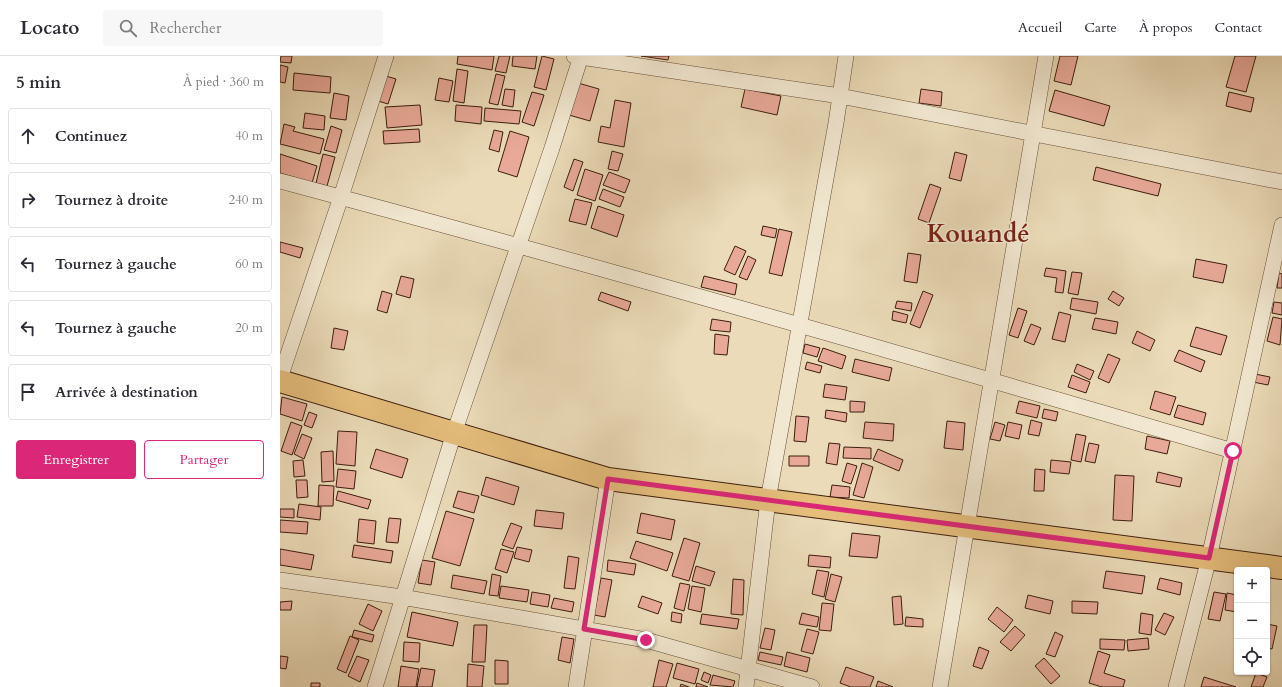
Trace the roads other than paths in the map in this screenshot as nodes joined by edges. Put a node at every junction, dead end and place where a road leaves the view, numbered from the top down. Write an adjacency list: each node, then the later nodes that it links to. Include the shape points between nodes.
1 (386, 56): 9 (street)
2 (578, 56): 5 (street); 11 (street)
3 (846, 56): 5 (street)
4 (1046, 56): 6 (street)
5 (840, 96): 6 (street); 12 (street)
6 (1033, 134): 8 (street); 14 (street)
7 (280, 181): 9 (street)
8 (1282, 182)
9 (341, 197): 11 (street); 13 (street)
10 (1282, 225): 16 (street)
11 (518, 245): 12 (street); 15 (street)
12 (800, 324): 14 (street); 18 (street)
13 (280, 380): 15 (main road)
14 (992, 380): 16 (street); 19 (street)
15 (454, 433): 17 (main road); 23 (street)
16 (1233, 451): 20 (street)
17 (608, 479): 18 (main road); 24 (street)
18 (768, 500): 19 (main road); 25 (street)
19 (967, 526): 20 (main road); 30 (street)
20 (1209, 558): 21 (main road); 31 (street)
21 (1282, 568)
22 (280, 580): 23 (street)
23 (402, 598): 24 (street); 26 (street)
24 (584, 629): 25 (street, via 646,640); 27 (street)
25 (748, 669): 28 (street); 29 (street)
26 (375, 687)
27 (576, 687)
28 (746, 687)
29 (812, 687)
30 (940, 687)
31 (1176, 687)

